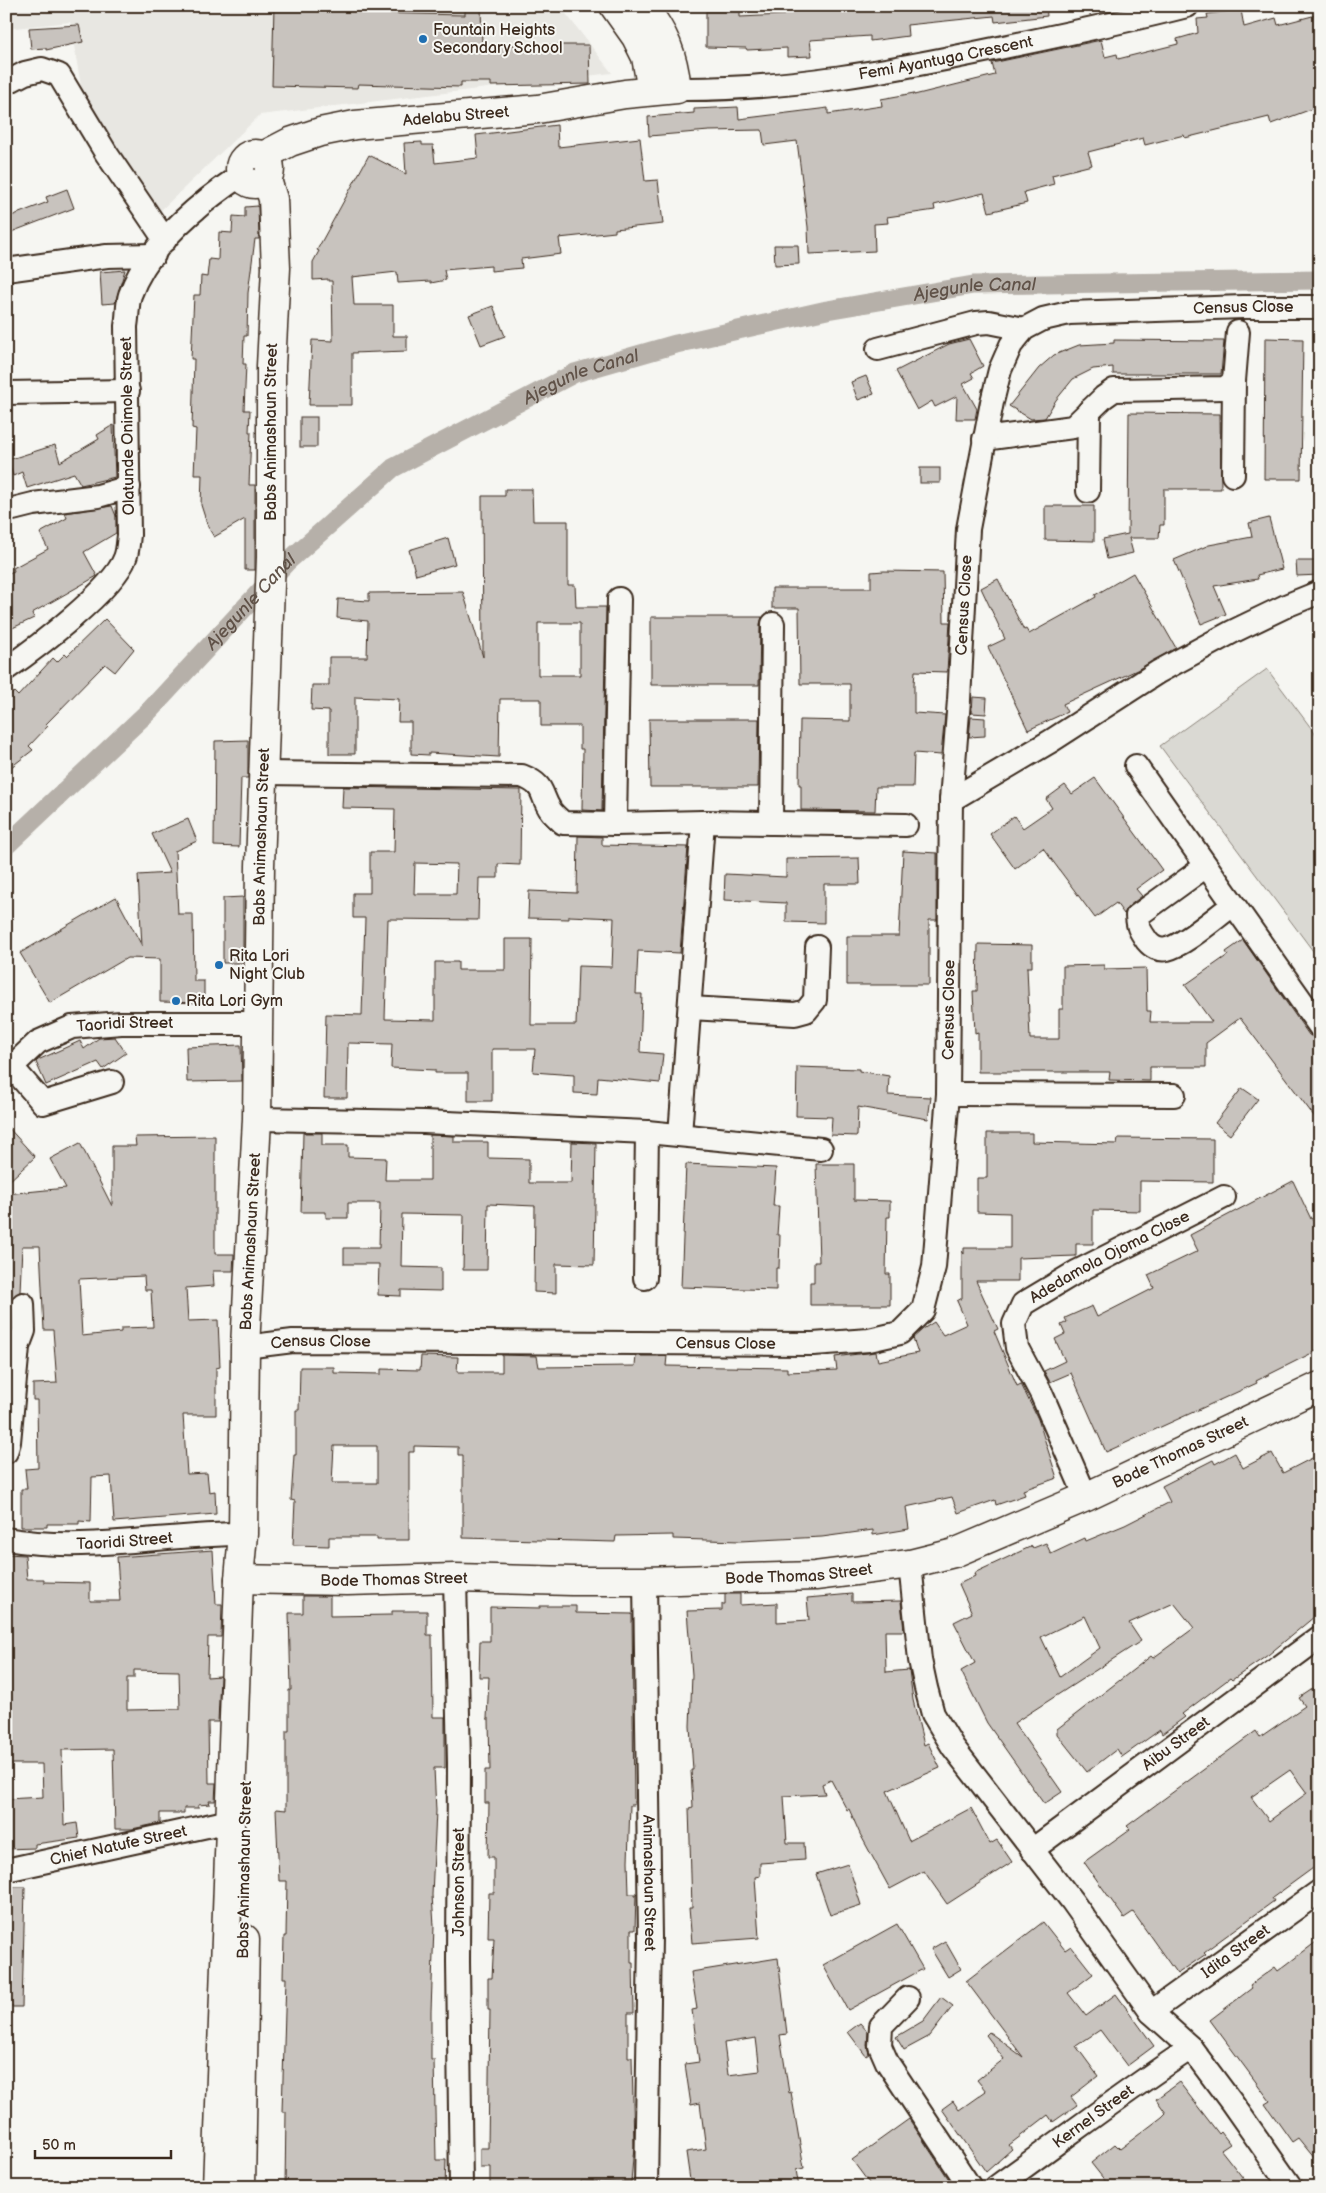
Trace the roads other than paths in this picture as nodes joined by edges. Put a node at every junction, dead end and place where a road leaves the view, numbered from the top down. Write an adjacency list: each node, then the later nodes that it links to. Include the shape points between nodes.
1 (614, 6): 5 (main road, via 646,57)
2 (643, 6): 5 (main road, via 666,40 674,64)
3 (1187, 6): 5 (street, Femi Ayantuga Crescent, via 1125,22 838,79)
4 (6, 83): 8 (street, via 24,73 42,69 59,75)
5 (677, 90): 6 (main road, Adelabu Street, via 538,109 355,125 290,142)
6 (265, 168): 7 (main road, via 253,184); 28 (main road, Babs Animashaun Street, via 274,199 275,258 268,674)
7 (241, 175): 8 (street, Olatunde Onimole Street, via 210,196)
8 (160, 248): 9 (street); 15 (street, Olatunde Onimole Street, via 141,274 130,297 126,326)
9 (6, 270)
10 (1320, 307): 11 (street, Census Close, via 1068,313 1043,319)
11 (1024, 329): 13 (street, via 989,322); 18 (street, Census Close, via 1011,345 1000,370)
12 (1238, 332): 14 (street)
13 (878, 349)
14 (1234, 381): 17 (street, via 1225,388 1215,389 1114,390); 19 (street)
15 (128, 391): 16 (street); 20 (street, Olatunde Onimole Street)
16 (6, 393)
17 (1089, 411): 18 (street, via 1073,428); 21 (street)
18 (984, 439): 29 (street, Census Close, via 968,529)
19 (1233, 475)
20 (129, 487): 22 (street, via 98,496); 26 (street, Olatunde Onimole Street, via 129,535 125,559 113,578 70,619)
21 (1088, 491)
22 (6, 508)
23 (1320, 592): 29 (street, via 1232,632 1158,672)
24 (619, 599): 32 (street)
25 (773, 624): 31 (street)
26 (6, 669)
27 (1136, 766): 34 (street)
28 (263, 773): 32 (street, via 522,776 535,781 551,811 562,823); 38 (main road, Babs Animashaun Street)
29 (951, 800): 42 (street, Census Close)
30 (703, 822): 31 (street); 32 (street); 37 (street)
31 (770, 823): 33 (street)
32 (615, 824)
33 (906, 825)
34 (1206, 866): 35 (street); 35 (street, via 1137,916 1138,929 1150,944 1166,950)
35 (1233, 905): 39 (street)
36 (817, 947): 37 (street, via 815,1000 806,1011 795,1014)
37 (690, 1008): 46 (street)
38 (258, 1023): 40 (street, Taoridi Street, via 121,1023 72,1027 38,1042); 44 (main road, Babs Animashaun Street)
39 (1320, 1028)
40 (9, 1069): 41 (street, via 43,1103)
41 (112, 1082)
42 (948, 1094): 43 (street); 51 (street, Census Close, via 934,1267 923,1310 900,1333 869,1340 813,1344 293,1341)
43 (1174, 1096)
44 (257, 1119): 45 (street, via 424,1122); 51 (main road, Babs Animashaun Street)
45 (647, 1132): 46 (street); 49 (street)
46 (680, 1136): 47 (street)
47 (821, 1149)
48 (1224, 1197): 54 (street, Adedamola Ojoma Close, via 1078,1271 1023,1304 1014,1324 1017,1348 1041,1393)
49 (644, 1278)
50 (23, 1304): 53 (street, via 24,1331 18,1348)
51 (245, 1347): 56 (main road, Babs Animashaun Street)
52 (1319, 1388): 54 (main road, Bode Thomas Street)
53 (6, 1452)
54 (1086, 1497): 57 (main road, Bode Thomas Street, via 954,1553)
55 (6, 1539): 56 (street, Taoridi Street, via 31,1544 74,1545)
56 (243, 1562): 58 (main road, Bode Thomas Street, via 347,1581); 61 (main road, Babs Animashaun Street); 69 (main road, Babs Animashaun Street)
57 (910, 1564): 59 (main road, Bode Thomas Street, via 815,1576); 62 (street, via 920,1660 933,1714 953,1747)
58 (455, 1578): 59 (main road, Bode Thomas Street); 70 (street, Johnson Street)
59 (645, 1580): 71 (street, Animashaun Street, via 650,1937)
60 (1320, 1637): 62 (street, Aibu Street)
61 (230, 1821): 63 (street, Chief Natufe Street); 68 (main road, Babs Animashaun Street)
62 (1032, 1850): 66 (street)
63 (6, 1870)
64 (1320, 1891): 66 (street, Idita Street)
65 (908, 1998): 72 (street, via 881,2026 880,2046 887,2062)
66 (1152, 2012): 67 (street)
67 (1191, 2048): 73 (street, Kernel Street, via 1136,2084); 74 (street)
68 (217, 2187)
69 (242, 2187)
70 (461, 2187)
71 (646, 2187)
72 (970, 2187)
73 (996, 2187)
74 (1290, 2187)

